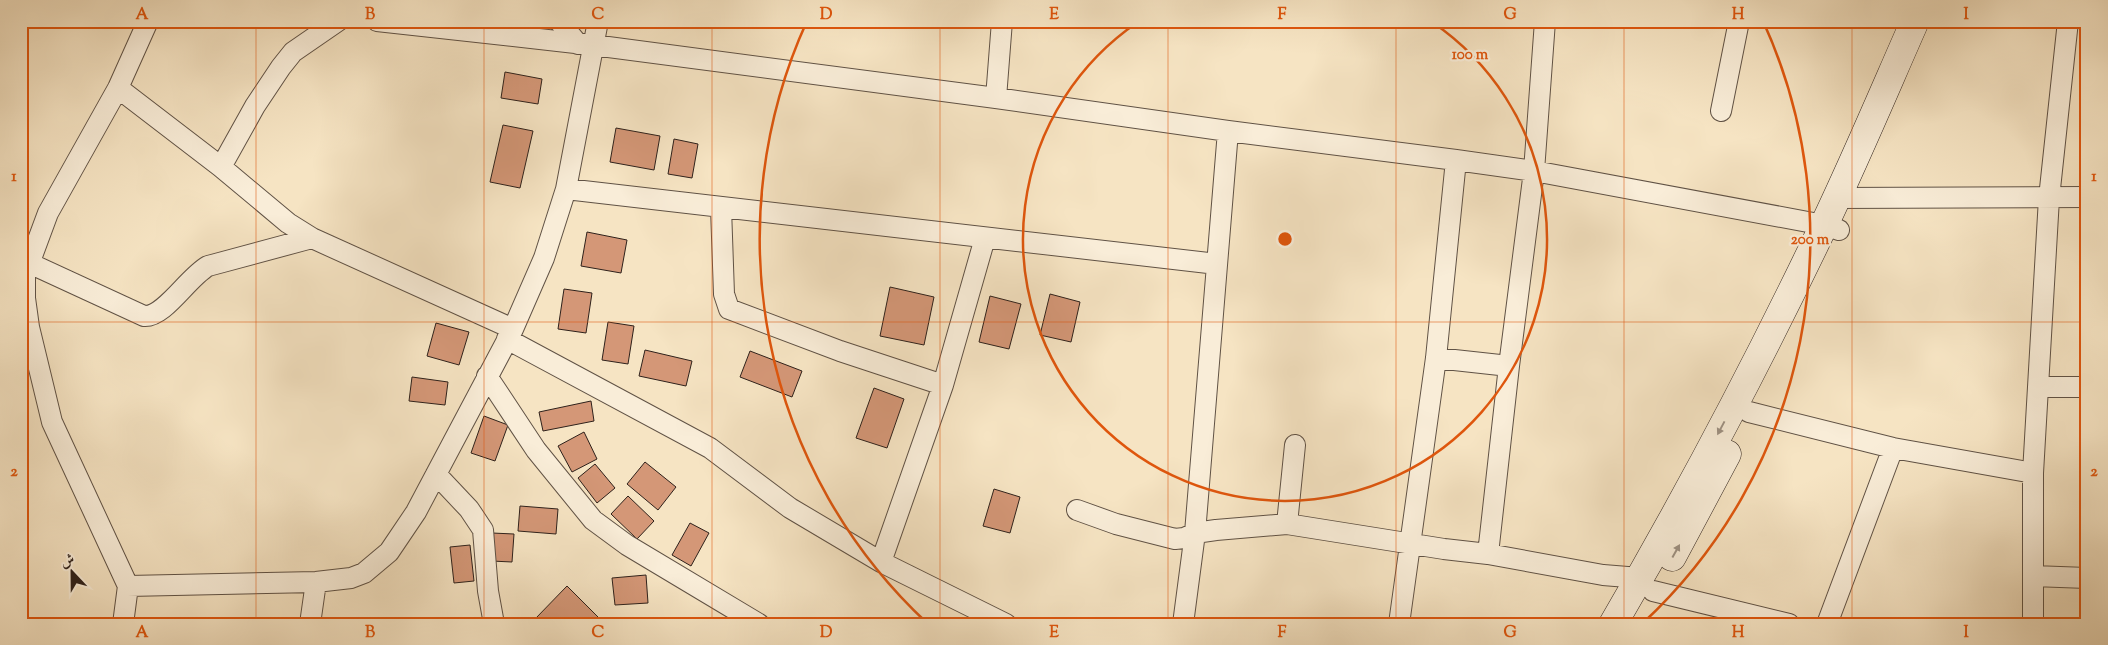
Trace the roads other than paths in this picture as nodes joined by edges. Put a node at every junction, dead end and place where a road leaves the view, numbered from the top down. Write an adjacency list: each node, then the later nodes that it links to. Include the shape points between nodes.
1 (148, 21): 13 (street)
2 (338, 21): 18 (street, via 293,52 255,106)
3 (377, 21): 12 (street)
4 (559, 21): 12 (street)
5 (598, 21): 12 (street)
6 (1002, 21): 14 (street)
7 (1545, 21): 19 (street)
8 (1739, 21): 15 (street)
9 (1915, 21): 22 (street)
10 (1935, 21): 22 (street)
11 (2068, 21): 23 (street)
12 (586, 45): 14 (street); 20 (street)
13 (118, 88): 18 (street); 28 (street, via 48,213)
14 (996, 98): 16 (street)
15 (1721, 111)
16 (1228, 131): 17 (street); 29 (street)
17 (1456, 160): 19 (street); 32 (street)
18 (221, 167): 26 (street, via 288,223)
19 (1534, 171): 25 (street); 33 (street)
20 (566, 189): 24 (street); 30 (street, via 544,258)
21 (2087, 196): 23 (street)
22 (1844, 198): 23 (street); 25 (street)
23 (2049, 198): 36 (street)
24 (721, 208): 27 (street); 35 (street, via 724,294 729,309)
25 (1831, 228): 31 (street)
26 (312, 238): 28 (street, via 208,266 194,275 166,306 151,317); 30 (street)
27 (985, 238): 29 (street); 35 (street)
28 (29, 263): 53 (street, via 25,275 28,327 52,422)
29 (1218, 264): 45 (street)
30 (510, 334): 34 (street); 48 (street, via 710,448 790,508)
31 (1772, 348): 38 (street); 52 (street, one-way to 52)
32 (1436, 358): 33 (street); 46 (street)
33 (1509, 366): 47 (street)
34 (487, 376): 42 (street); 57 (street, via 536,450 593,520 626,546)
35 (943, 385): 48 (street)
36 (2038, 387): 37 (street); 41 (street)
37 (2087, 387)
38 (1749, 412): 40 (street); 52 (street, one-way to 38, via 1702,504)
39 (1295, 445): 44 (street)
40 (1893, 448): 41 (street); 64 (street)
41 (2034, 473): 49 (street)
42 (436, 474): 51 (street, via 398,540 375,565 364,574 351,578); 56 (street, via 469,508 482,530)
43 (1077, 510): 45 (street, via 1175,539)
44 (1287, 524): 45 (street); 46 (street)
45 (1195, 533): 59 (street)
46 (1411, 543): 47 (street); 60 (street)
47 (1488, 554): 52 (street)
48 (881, 562): 58 (street)
49 (2033, 576): 50 (street); 65 (street)
50 (2087, 578)
51 (316, 582): 53 (street); 55 (street)
52 (1647, 584): 61 (street); 62 (street); 63 (street)
53 (128, 586): 54 (street)
54 (123, 624)
55 (310, 624)
56 (494, 624)
57 (759, 624)
58 (1006, 624)
59 (1183, 624)
60 (1399, 624)
61 (1613, 624)
62 (1635, 624)
63 (1789, 624)
64 (1827, 624)
65 (2033, 624)

